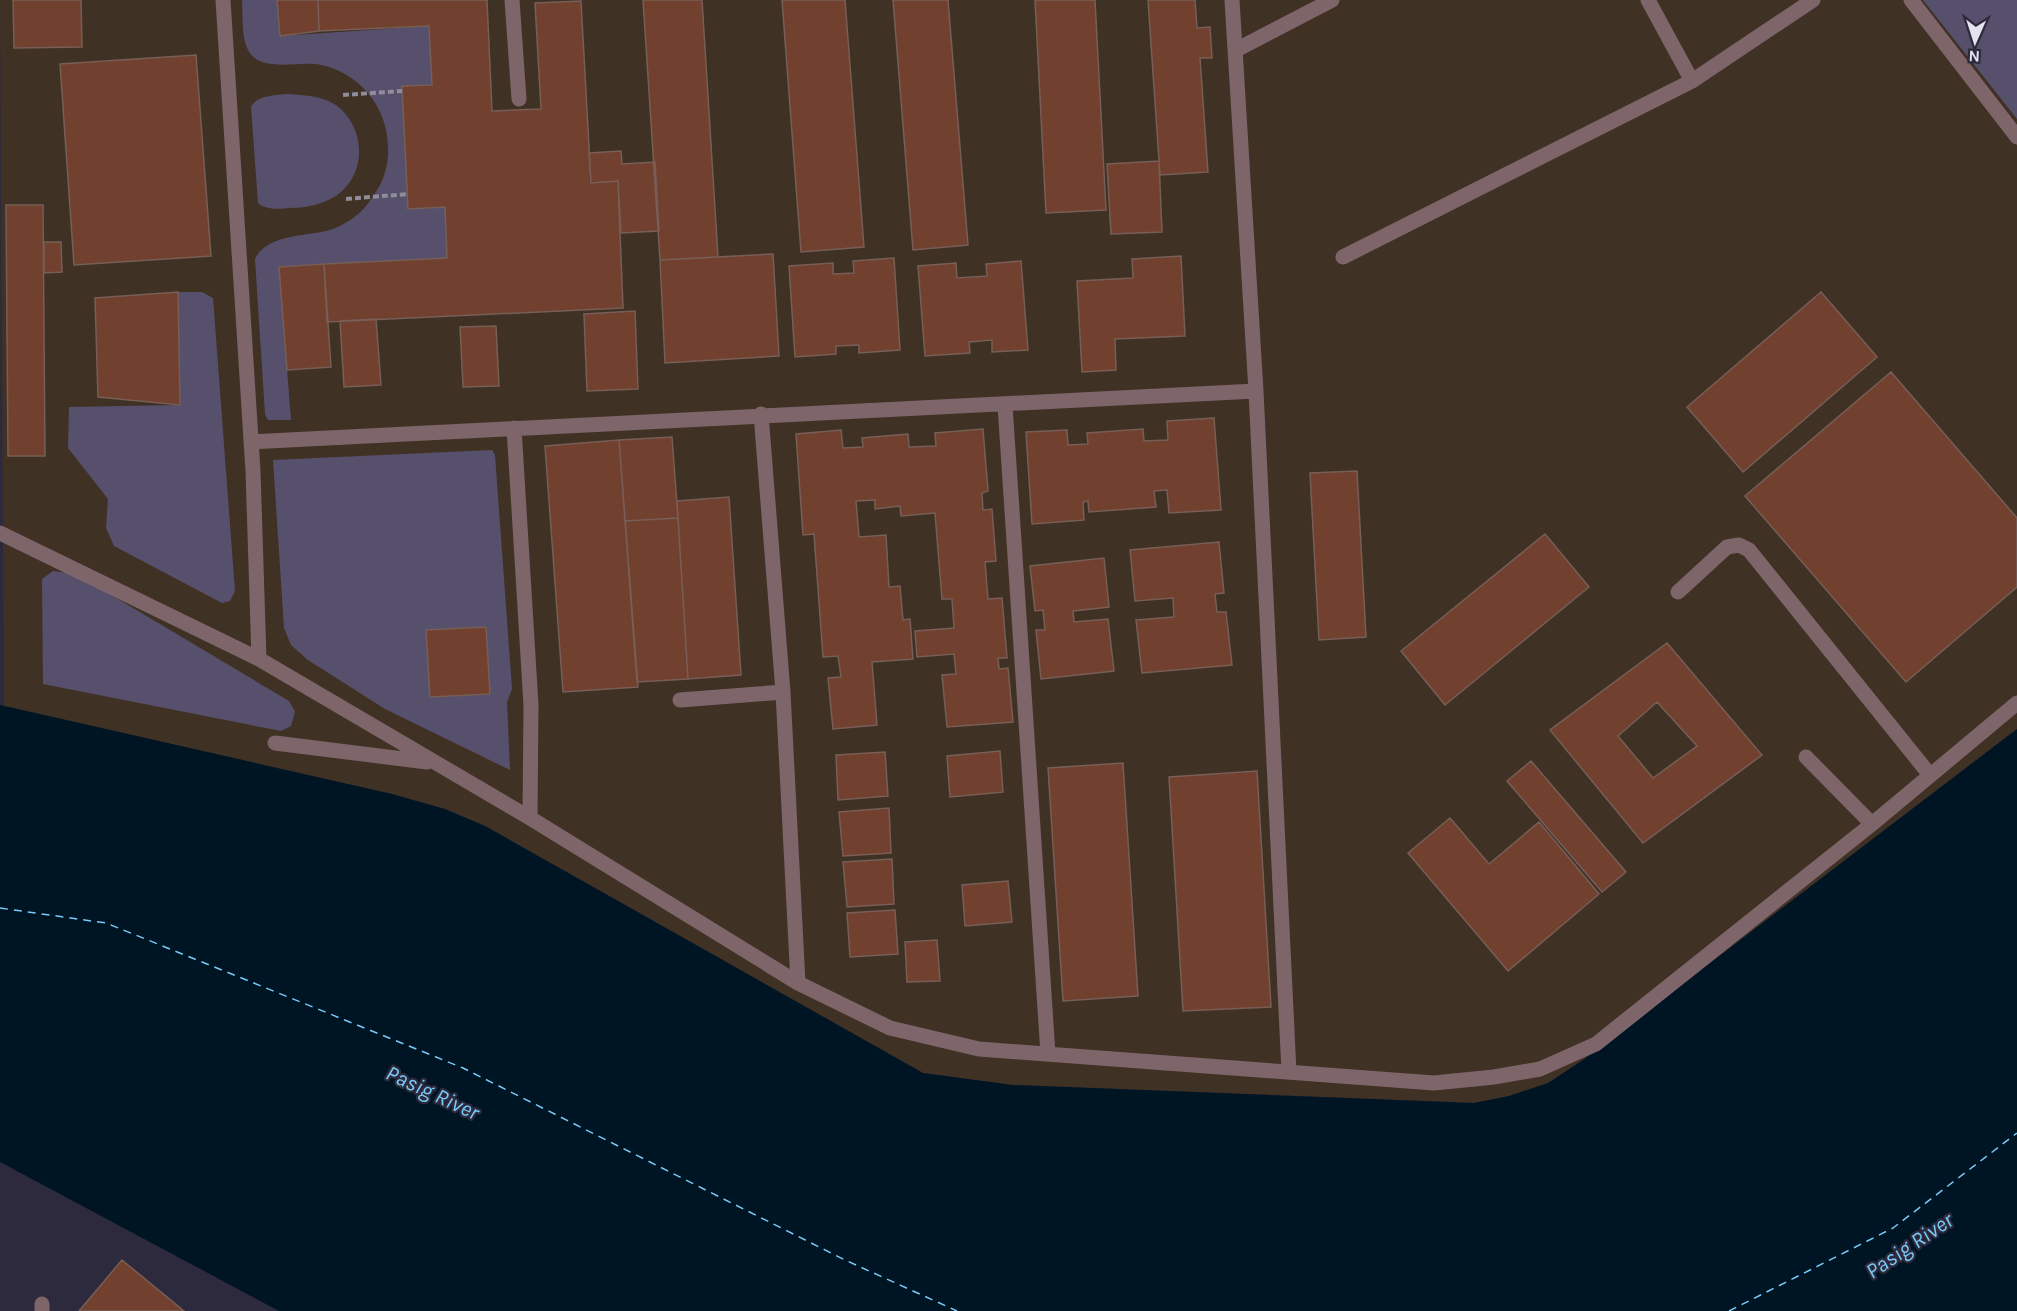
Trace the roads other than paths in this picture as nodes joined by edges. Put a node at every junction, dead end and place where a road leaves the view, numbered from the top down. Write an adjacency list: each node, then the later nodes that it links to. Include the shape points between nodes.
1 (223, 0): 17 (lane)
2 (512, 0): 10 (lane)
3 (1232, 0): 8 (lane)
4 (1332, 0): 8 (lane)
5 (1648, 0): 9 (lane)
6 (1813, 0): 9 (lane)
7 (1911, 0): 11 (lane)
8 (1236, 50): 13 (lane)
9 (1692, 81): 12 (lane)
10 (519, 99)
11 (2017, 137)
12 (1343, 257)
13 (1256, 391): 14 (lane); 32 (lane)
14 (1005, 405): 15 (lane); 31 (lane)
15 (761, 414): 16 (lane); 21 (lane)
16 (514, 428): 17 (lane); 28 (lane, via 531,705)
17 (251, 442): 20 (lane)
18 (0, 533): 20 (lane)
19 (1678, 592): 27 (lane, via 1727,547 1739,545 1749,550)
20 (259, 659): 26 (lane)
21 (783, 692): 22 (lane); 30 (lane)
22 (680, 700)
23 (2017, 703): 27 (lane)
24 (274, 743): 26 (lane)
25 (1806, 757): 29 (lane)
26 (433, 762): 28 (lane)
27 (1930, 775): 29 (lane)
28 (530, 818): 30 (lane)
29 (1872, 824): 32 (lane, via 1596,1044 1540,1069 1434,1083)
30 (798, 983): 31 (lane, via 890,1028 979,1049)
31 (1048, 1054): 32 (lane)
32 (1289, 1072)

